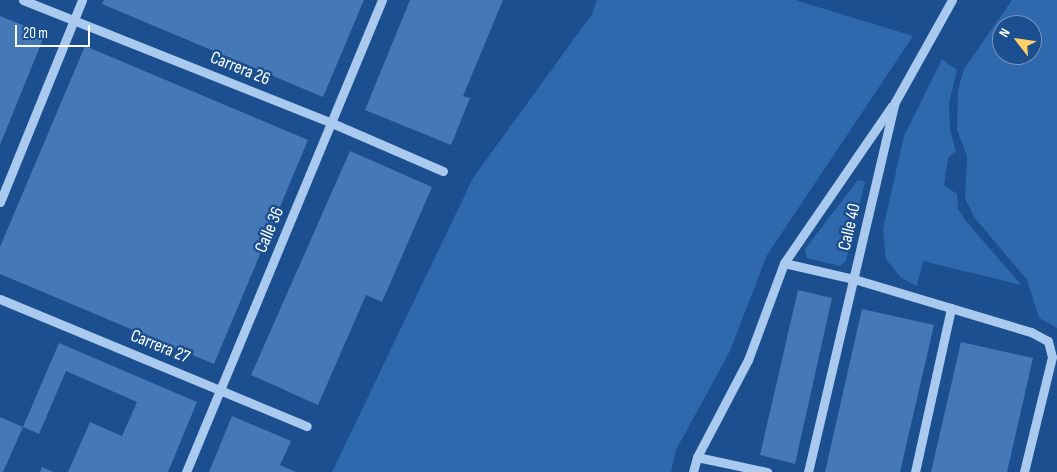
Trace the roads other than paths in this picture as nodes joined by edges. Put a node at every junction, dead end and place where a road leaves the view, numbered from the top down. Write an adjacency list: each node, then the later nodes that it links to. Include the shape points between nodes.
1 (23, 0): 5 (street, Carrera 26)
2 (82, 0): 5 (street)
3 (382, 0): 7 (street, Calle 36)
4 (952, 0): 6 (street, Calle 40)
5 (74, 20): 7 (street, Carrera 26); 9 (street)
6 (895, 102): 10 (street); 11 (street, Calle 40)
7 (332, 123): 8 (street, Carrera 26); 14 (street, Calle 36)
8 (443, 171)
9 (0, 202)
10 (784, 263): 11 (street); 16 (street, via 748,360)
11 (854, 279): 13 (street); 20 (street, Calle 40)
12 (0, 299): 14 (street, Carrera 27)
13 (951, 308): 21 (street); 22 (street, via 1031,332 1048,341 1052,357)
14 (220, 389): 15 (street, Carrera 27); 17 (street, Calle 36)
15 (307, 426)
16 (697, 457): 18 (street); 19 (street)
17 (186, 472)
18 (693, 472)
19 (767, 472)
20 (808, 472)
21 (915, 472)
22 (1024, 472)

